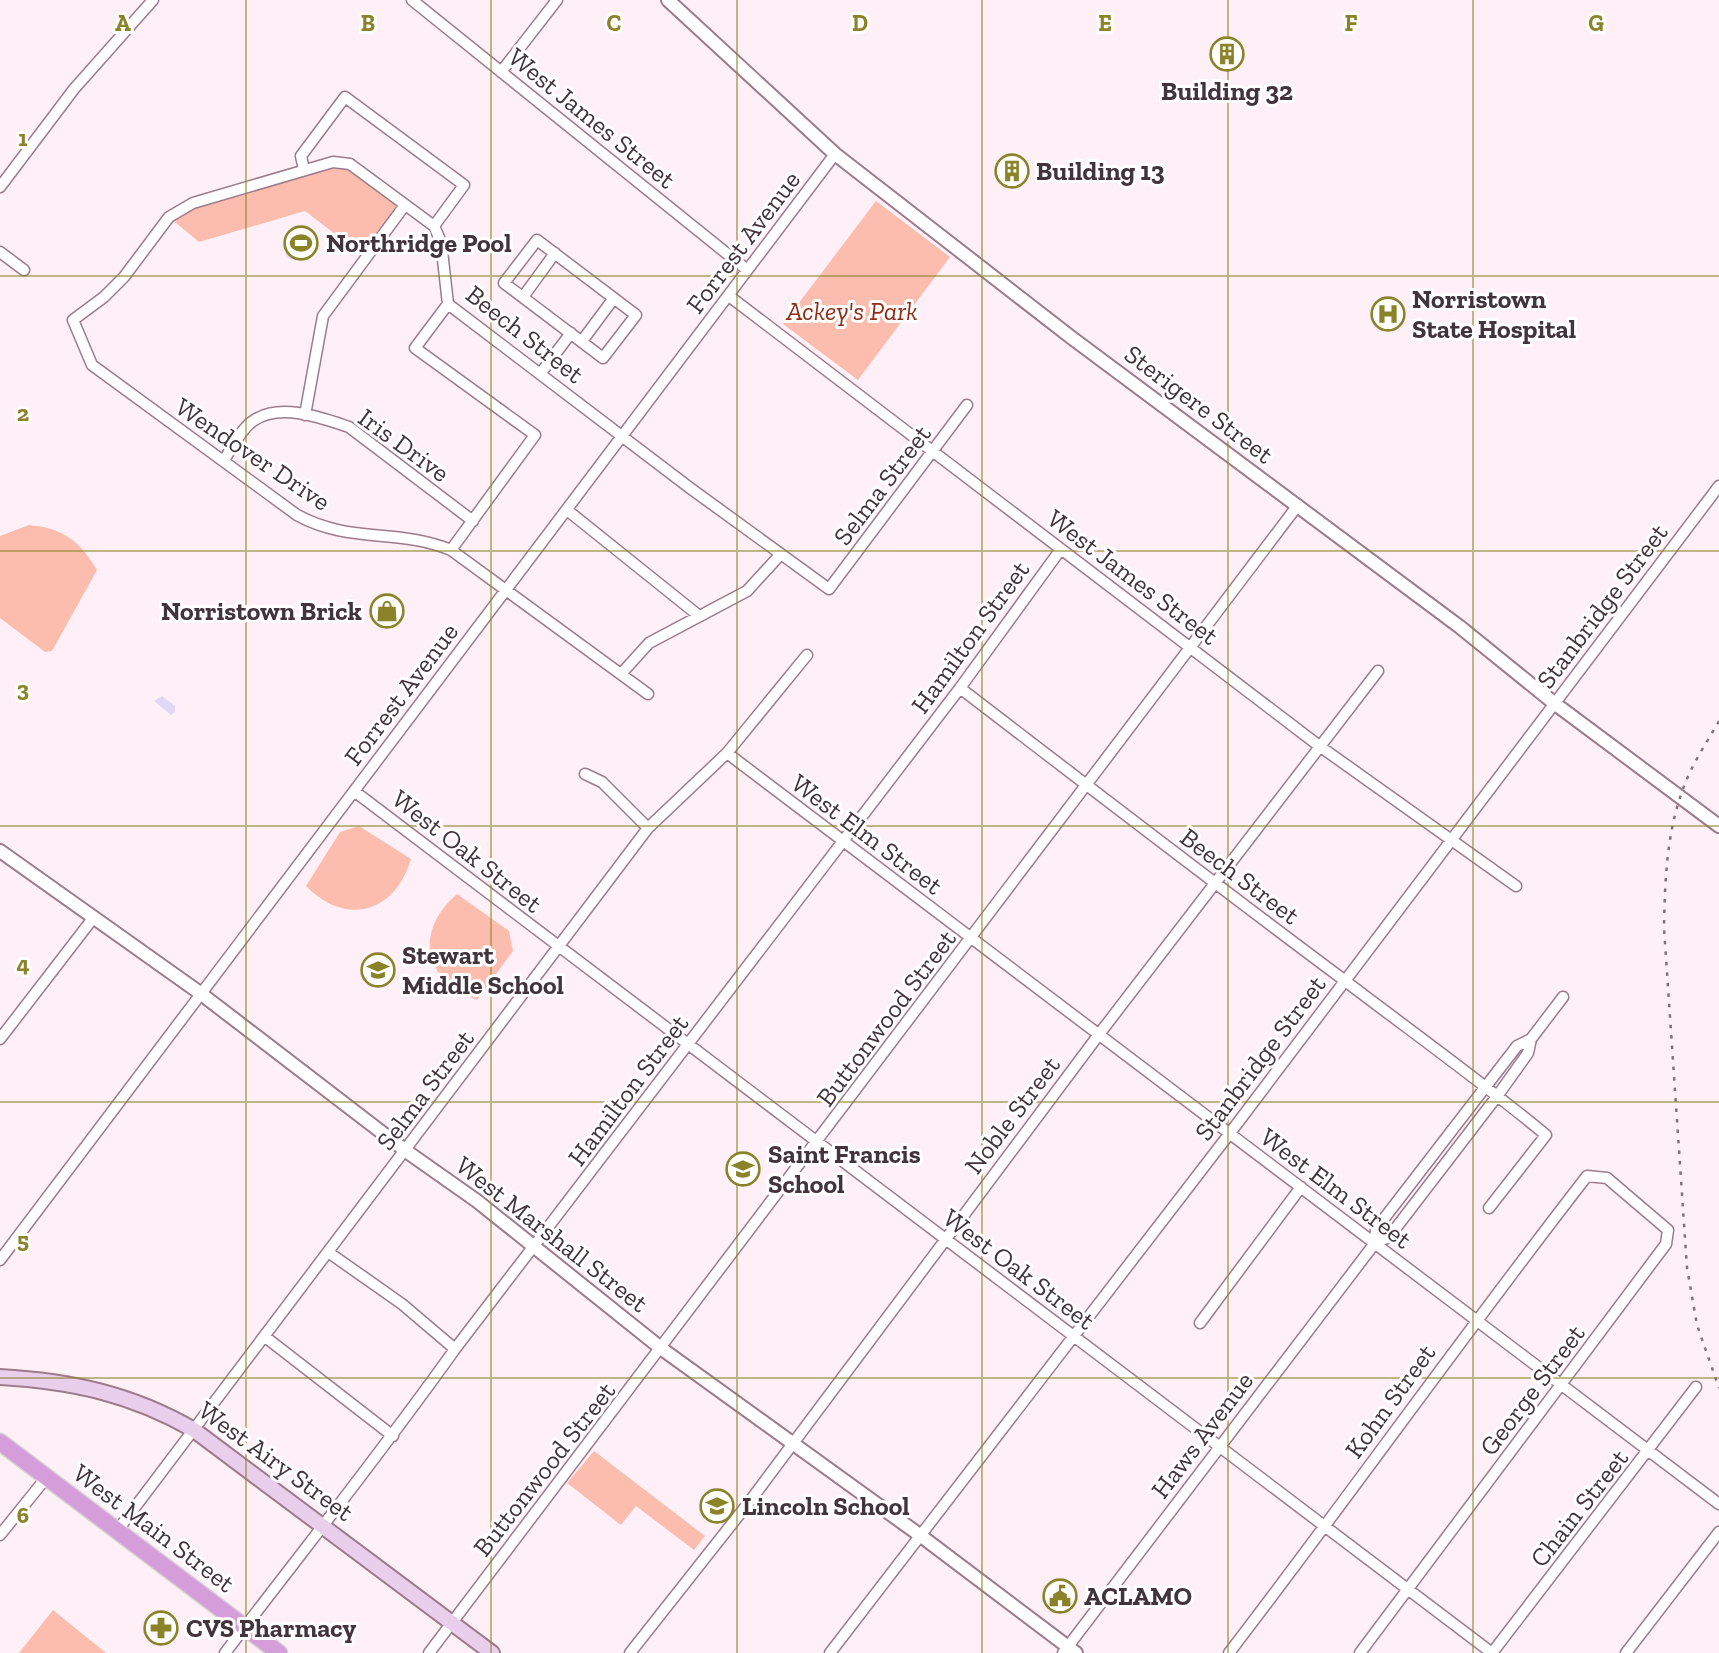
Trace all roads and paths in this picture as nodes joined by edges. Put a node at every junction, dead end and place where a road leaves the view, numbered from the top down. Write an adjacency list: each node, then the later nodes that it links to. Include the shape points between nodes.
1 (153, 0): 8 (street, via 74,89)
2 (412, 0): 5 (street, West James Street)
3 (557, 0): 5 (street)
4 (668, 0): 6 (street, Sterigere Street)
5 (501, 72): 13 (street, West James Street)
6 (835, 154): 13 (street, Forrest Avenue); 28 (street, Sterigere Street)
7 (304, 170): 9 (street, via 333,162 350,164); 10 (street, via 301,156 345,97 464,186); 26 (street, Wendover Drive, via 193,203 169,217 124,277 74,320 92,365)
8 (0, 187)
9 (405, 205): 10 (street); 23 (street, via 323,316)
10 (434, 226): 18 (street, Beech Street, via 441,242)
11 (0, 252): 14 (street)
12 (555, 253): 16 (street); 16 (street, via 537,240 504,282); 17 (street)
13 (746, 269): 15 (street, Forrest Avenue)
14 (24, 270)
15 (729, 296): 24 (street, Forrest Avenue); 25 (street, West James Street)
16 (523, 297): 19 (street)
17 (614, 299): 20 (street); 20 (street, via 636,315 603,358)
18 (448, 304): 21 (street, Beech Street); 30 (street, via 415,348 535,435)
19 (571, 333): 20 (street); 21 (street)
20 (582, 341)
21 (540, 374): 24 (street, Beech Street)
22 (967, 405): 25 (street, Selma Street)
23 (306, 415): 26 (street, Iris Drive, via 287,412 254,421); 30 (street, Iris Drive, via 349,428)
24 (623, 436): 29 (street, Forrest Avenue); 33 (street, Beech Street)
25 (934, 452): 31 (street, West James Street); 34 (street, Selma Street)
26 (224, 460): 32 (street, Wendover Drive, via 318,527 356,536 424,539)
27 (1719, 486): 43 (street, Stanbridge Street)
28 (1298, 505): 37 (street, Buttonwood Street); 43 (street, Sterigere Street)
29 (567, 510): 35 (street, Forrest Avenue); 36 (street)
30 (473, 521): 32 (street)
31 (1061, 548): 37 (street, West James Street); 41 (street, Hamilton Street)
32 (451, 550): 35 (street, Wendover Drive)
33 (780, 555): 34 (street, Beech Street); 36 (street, via 747,591)
34 (829, 589)
35 (507, 590): 40 (street); 48 (street, Forrest Avenue)
36 (698, 615): 40 (street, via 649,643)
37 (1192, 647): 44 (street, West James Street); 47 (street, Buttonwood Street)
38 (807, 655): 45 (street, Selma Street)
39 (1378, 671): 44 (street, Noble Street)
40 (621, 674): 42 (street)
41 (960, 688): 47 (street, Beech Street); 52 (street, Hamilton Street)
42 (648, 694)
43 (1554, 703): 49 (street, Sterigere Street); 51 (street, Stanbridge Street)
44 (1318, 745): 51 (street, West James Street); 54 (street, Noble Street)
45 (727, 753): 50 (street, Selma Street); 52 (street, West Elm Street)
46 (585, 774): 50 (street, via 602,782)
47 (1086, 784): 54 (street, Beech Street); 57 (street, Buttonwood Street)
48 (354, 791): 58 (street, West Oak Street); 60 (street, Forrest Avenue)
49 (1719, 826)
50 (648, 828): 58 (street, Selma Street)
51 (1450, 841): 55 (street, West James Street); 59 (street, Stanbridge Street)
52 (842, 842): 57 (street, West Elm Street); 65 (street, Hamilton Street)
53 (0, 851): 56 (street, West Marshall Street)
54 (1217, 882): 59 (street, Beech Street); 62 (street, Noble Street)
55 (1516, 886)
56 (94, 918): 60 (street, West Marshall Street); 63 (street)
57 (971, 941): 62 (street, West Elm Street); 69 (street, Buttonwood Street)
58 (556, 947): 65 (street, West Oak Street); 70 (street, Selma Street)
59 (1344, 981): 66 (street, Beech Street); 68 (street, Stanbridge Street)
60 (200, 993): 70 (street, West Marshall Street); 80 (street, Forrest Avenue)
61 (1563, 997): 64 (street, Haws Avenue)
62 (1100, 1033): 68 (street, West Elm Street); 76 (street, Noble Street)
63 (0, 1039)
64 (1531, 1039): 66 (street, Haws Avenue, via 1517,1046); 67 (street, Haws Avenue, via 1528,1053)
65 (687, 1044): 69 (street, West Oak Street); 78 (street, Hamilton Street)
66 (1486, 1086): 67 (street, Beech Street); 71 (street, Haws Avenue)
67 (1498, 1095): 72 (street, Haws Avenue); 75 (street, Beech Street, via 1546,1135)
68 (1230, 1133): 74 (street, West Elm Street); 83 (street, Stanbridge Street)
69 (818, 1142): 76 (street, West Oak Street); 86 (street, Buttonwood Street)
70 (406, 1151): 78 (street, West Marshall Street); 79 (street, Selma Street)
71 (1423, 1167): 72 (street); 77 (street, Haws Avenue, via 1376,1229)
72 (1435, 1176): 77 (street, Haws Avenue, via 1389,1237)
73 (1587, 1176): 81 (street, Kohn Street); 88 (street, George Street, via 1607,1178 1625,1191 1668,1230 1669,1238)
74 (1301, 1187): 77 (street, West Elm Street); 82 (street)
75 (1489, 1208)
76 (945, 1239): 83 (street, West Oak Street); 93 (street, Noble Street)
77 (1375, 1243): 81 (street, West Elm Street); 94 (street, Haws Avenue)
78 (534, 1249): 85 (street, Hamilton Street); 86 (street, West Marshall Street)
79 (328, 1252): 84 (street, Selma Street); 85 (street, via 402,1304)
80 (0, 1260)
81 (1475, 1319): 88 (street, West Elm Street); 99 (street, Kohn Street)
82 (1200, 1323)
83 (1074, 1335): 94 (street, West Oak Street); 103 (street, Stanbridge Street)
84 (264, 1336): 90 (street, Selma Street); 91 (street)
85 (455, 1349): 91 (street, Hamilton Street)
86 (662, 1349): 93 (street, West Marshall Street); 105 (street, Buttonwood Street)
87 (0, 1377): 90 (main road, West Airy Street, via 95,1388 158,1409)
88 (1563, 1386): 95 (street, West Elm Street); 104 (street, George Street)
89 (1696, 1387): 95 (street, Chain Street)
90 (194, 1430): 98 (main road, West Airy Street); 100 (street, Selma Street)
91 (393, 1436): 98 (street, Hamilton Street)
92 (0, 1442): 96 (main road, West Main Street)
93 (793, 1443): 103 (street, West Marshall Street); 112 (street, Noble Street)
94 (1220, 1447): 99 (street, West Oak Street); 107 (street, Haws Avenue)
95 (1650, 1451): 97 (street, West Elm Street); 116 (street, Chain Street)
96 (46, 1478): 100 (main road, West Main Street); 102 (street)
97 (1719, 1504)
98 (322, 1524): 105 (main road, West Airy Street); 106 (street, Hamilton Street)
99 (1325, 1527): 104 (street, West Oak Street); 114 (street, Kohn Street)
100 (117, 1531): 106 (main road, West Main Street)
101 (1719, 1532): 117 (street)
102 (0, 1535)
103 (921, 1536): 107 (street, West Marshall Street); 113 (street, Stanbridge Street)
104 (1407, 1587): 115 (street, George Street); 116 (street, West Oak Street)
105 (451, 1623): 110 (street, Buttonwood Street); 111 (main road, West Airy Street)
106 (245, 1627): 108 (street, Hamilton Street); 109 (main road, West Main Street)
107 (1069, 1651)
108 (225, 1653)
109 (279, 1653)
110 (429, 1653)
111 (492, 1653)
112 (630, 1653)
113 (830, 1653)
114 (1229, 1653)
115 (1360, 1653)
116 (1492, 1653)
117 (1626, 1653)

